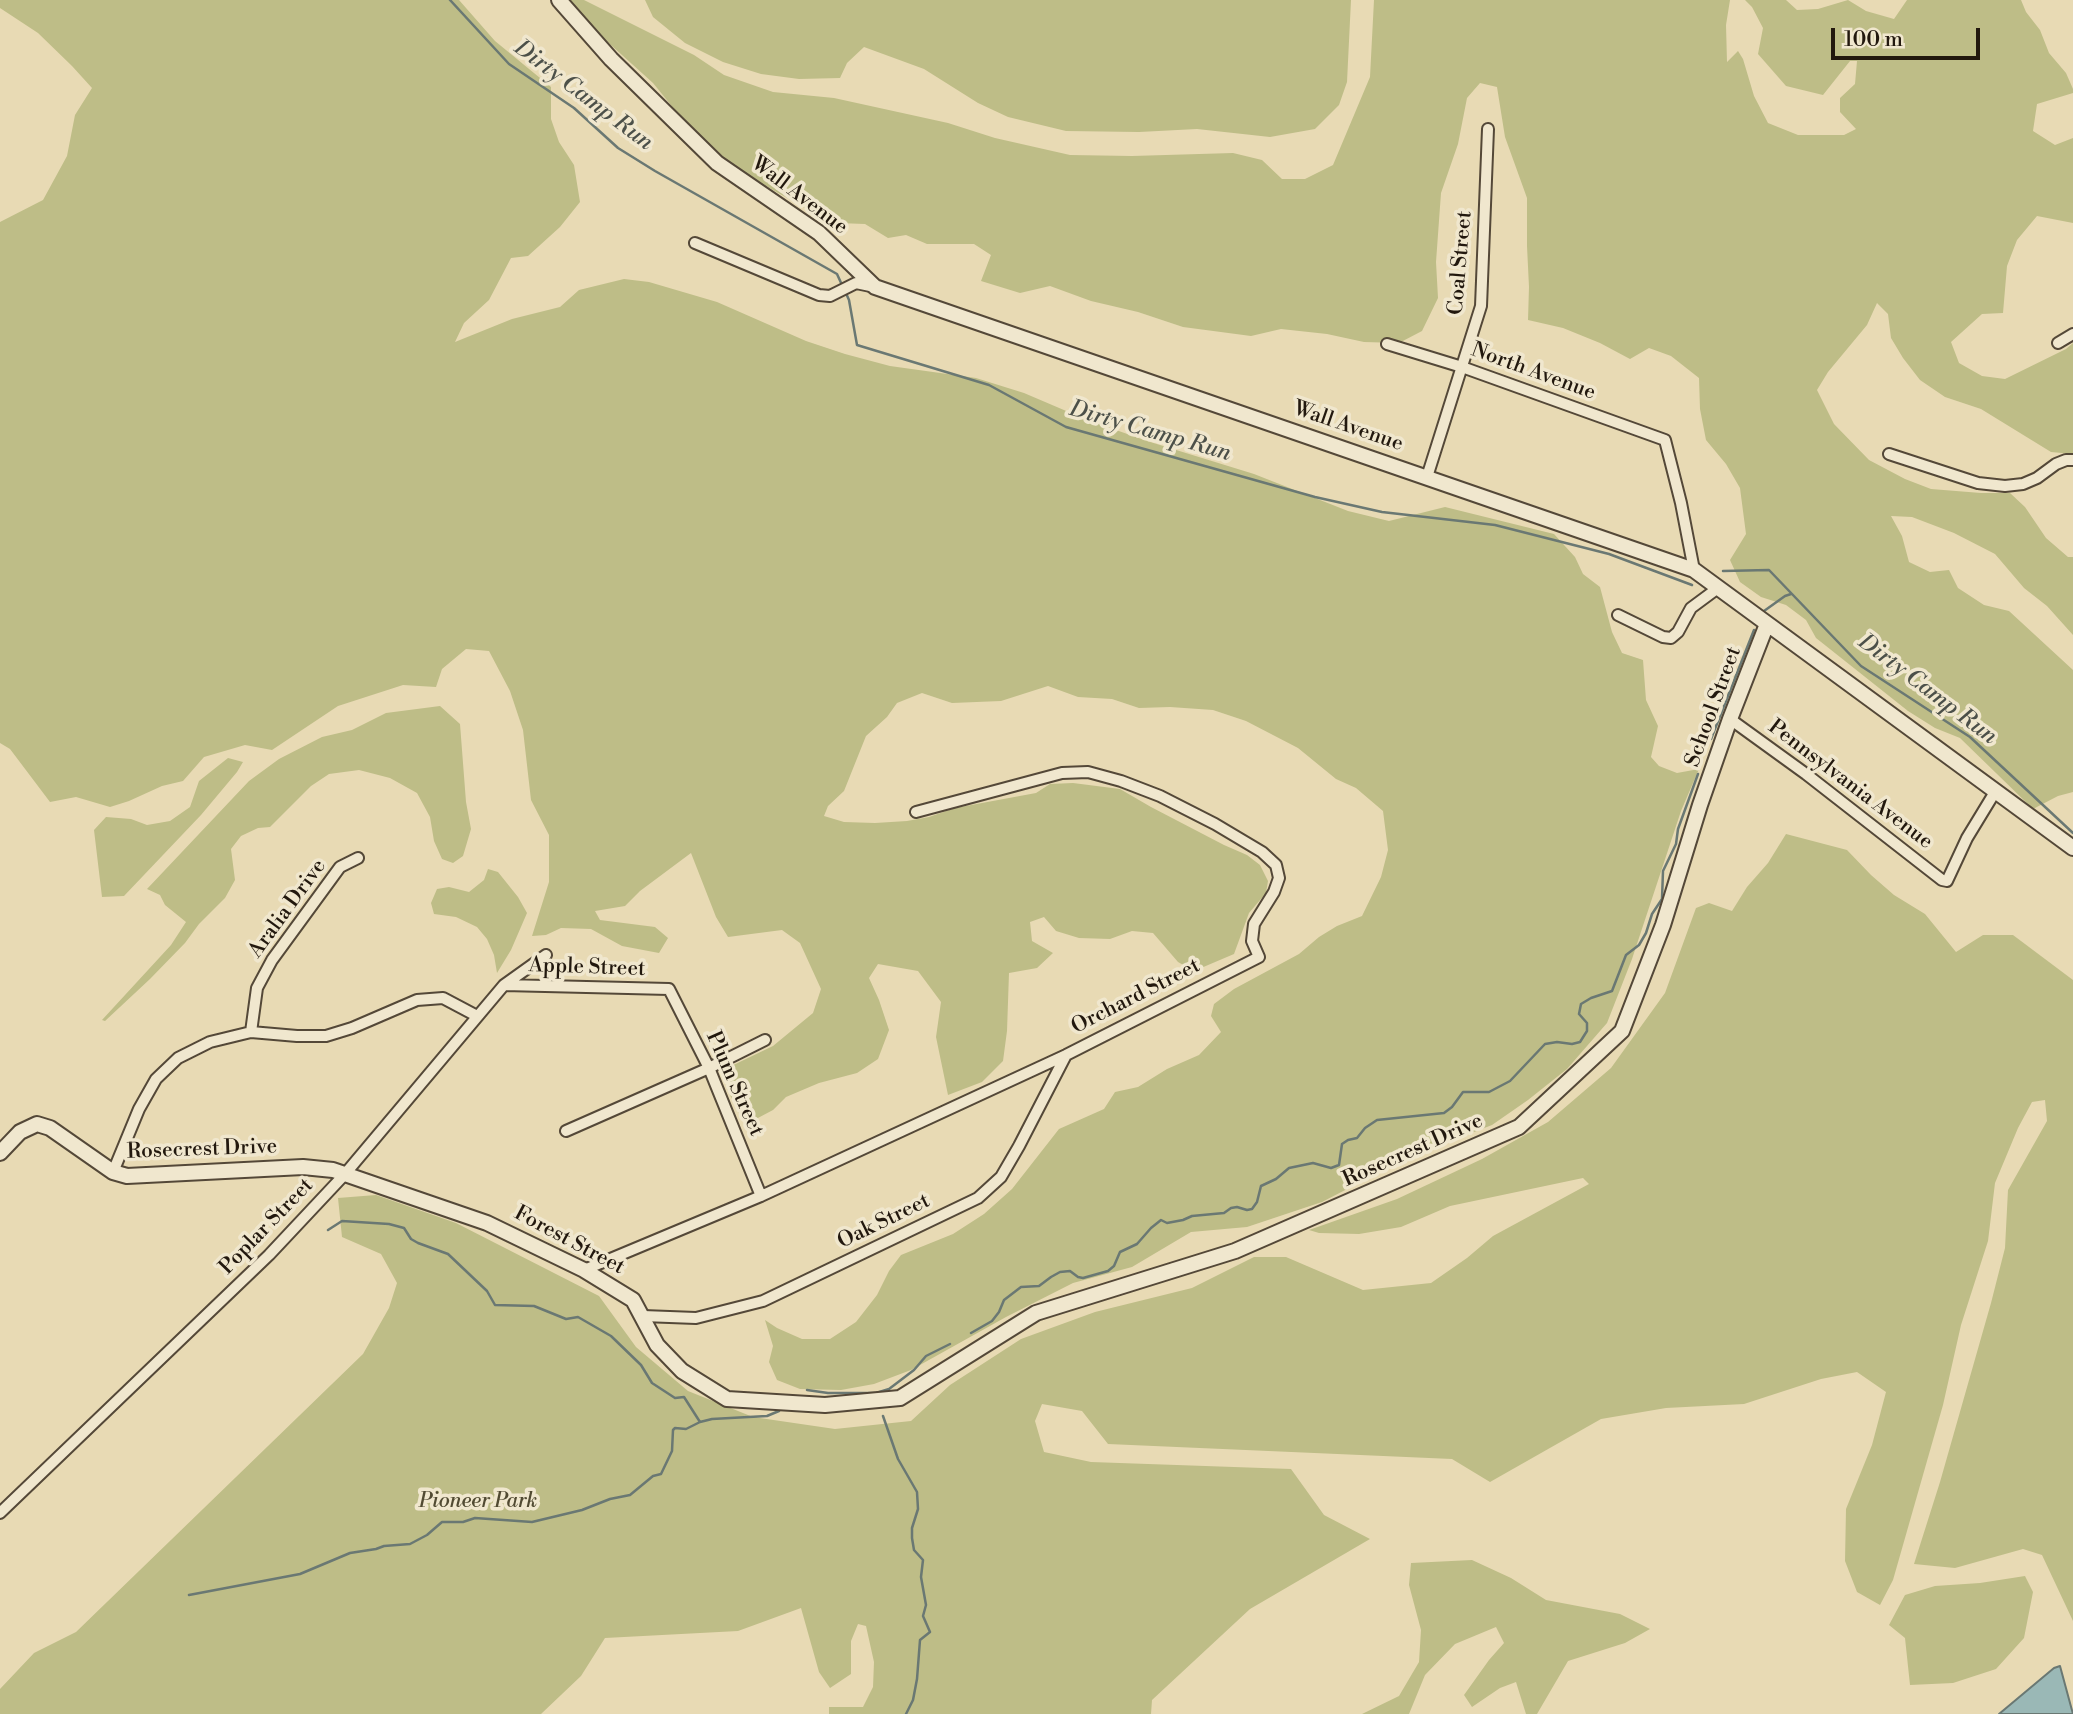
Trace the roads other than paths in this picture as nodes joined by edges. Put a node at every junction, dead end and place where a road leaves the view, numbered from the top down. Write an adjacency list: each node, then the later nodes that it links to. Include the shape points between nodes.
1 (559, 0): 4 (street, Wall Avenue, via 611,59 717,163 819,233)
2 (1488, 129): 8 (street, Coal Street, via 1481,306)
3 (695, 243): 4 (street, via 819,295 830,296 856,283)
4 (875, 287): 11 (street, Wall Avenue)
5 (2073, 334): 6 (street)
6 (2058, 343)
7 (1387, 344): 8 (street, North Avenue)
8 (1462, 368): 11 (street, Coal Street); 12 (street, North Avenue, via 1665,440)
9 (1889, 454): 10 (street, via 2005,486 2023,484 2056,464)
10 (2073, 460)
11 (1427, 477): 12 (street, Wall Avenue)
12 (1694, 570): 13 (street, Wall Avenue)
13 (1718, 588): 14 (street, via 1691,608 1671,638); 15 (street, Wall Avenue)
14 (1618, 615)
15 (1767, 624): 16 (street, School Street); 17 (street, Wall Avenue)
16 (1730, 719): 17 (street, Pennsylvania Avenue, via 1942,880 1947,881); 18 (street, School Street)
17 (1995, 792): 20 (street, Wall Avenue)
18 (1700, 805): 37 (street, Rosecrest Drive, via 1663,925 1622,1031 1519,1127 1235,1251 1035,1313)
19 (916, 812): 28 (street, Orchard Street, via 1062,773 1088,772 1160,796 1215,824 1276,865 1279,878 1274,892 1254,924 1252,942 1259,957)
20 (2073, 848)
21 (358, 858): 26 (street, Aralia Drive, via 340,867 272,960 257,988)
22 (546, 956): 23 (street, Poplar Street)
23 (504, 985): 24 (street, Apple Street); 25 (street, Poplar Street)
24 (669, 989): 29 (street, Plum Street)
25 (477, 1016): 26 (street, via 443,998 417,1000 326,1036); 33 (street, Poplar Street)
26 (251, 1032): 32 (street, via 210,1042 178,1058 156,1079 139,1108)
27 (765, 1040): 29 (street)
28 (1066, 1055): 34 (street, Orchard Street); 36 (street, Oak Street, via 1001,1177 978,1198 764,1301 696,1318)
29 (709, 1068): 30 (street); 34 (street, Plum Street)
30 (566, 1131)
31 (0, 1153): 32 (street, Rosecrest Drive, via 20,1132 37,1124)
32 (114, 1172): 33 (street, Rosecrest Drive, via 127,1176 303,1167)
33 (345, 1174): 35 (street, Forest Street, via 487,1223); 38 (street, Poplar Street, via 269,1255)
34 (761, 1196): 35 (street, Orchard Street)
35 (584, 1270): 36 (street, Forest Street, via 633,1300)
36 (643, 1316): 37 (street, Forest Street, via 657,1345 682,1371 727,1398 825,1405 900,1398)
37 (971, 1352)
38 (0, 1513)

